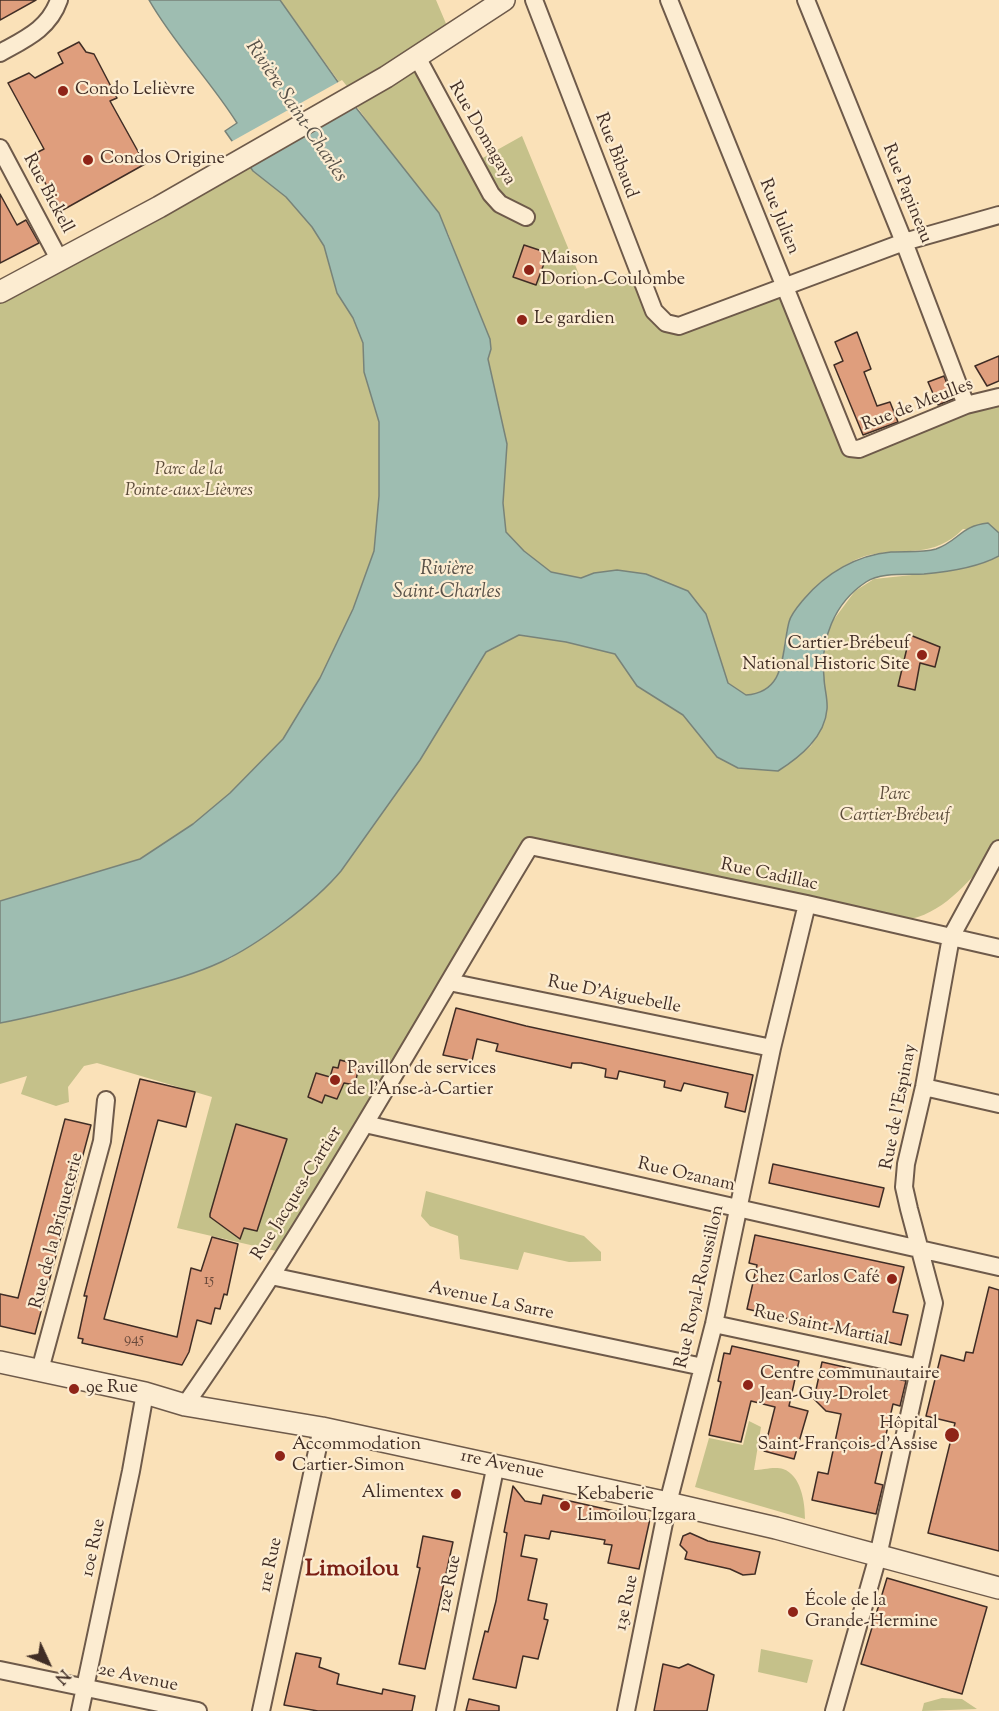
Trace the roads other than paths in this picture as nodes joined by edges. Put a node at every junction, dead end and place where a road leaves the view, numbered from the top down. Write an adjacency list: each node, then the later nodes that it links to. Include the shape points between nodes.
1 (59, 0): 6 (street, via 54,16 37,32)
2 (504, 0): 7 (street)
3 (534, 0): 13 (street, Rue Bibaud, via 654,311 666,323 679,326)
4 (669, 0): 13 (street, Rue Julien)
5 (806, 0): 11 (street, Rue Papineau)
6 (0, 53)
7 (417, 57): 10 (street, Rue Domagaya, via 491,194 500,204); 12 (street, via 159,207)
8 (0, 148): 12 (street, Rue Bickell)
9 (999, 215): 11 (street)
10 (526, 217)
11 (904, 242): 13 (street); 16 (street, Rue Papineau)
12 (60, 259): 14 (street)
13 (784, 285): 17 (street, Rue Julien)
14 (0, 292)
15 (999, 397): 16 (street, Rue de Meulles)
16 (966, 405): 17 (street, Rue de Meulles, via 859,449)
17 (850, 447)
18 (530, 846): 20 (street, Rue Cadillac); 23 (street, Rue Jacques-Cartier)
19 (999, 849): 21 (street, Rue de l'Espinay)
20 (807, 904): 21 (street, Rue Cadillac); 24 (street, Rue Royal-Roussillon)
21 (951, 937): 22 (street, Rue Cadillac); 25 (street, Rue de l'Espinay)
22 (999, 948)
23 (449, 982): 24 (street, Rue D'Aiguebelle); 28 (street, Rue Jacques-Cartier)
24 (772, 1048): 29 (street, Rue Royal-Roussillon)
25 (924, 1087): 27 (street); 30 (street, Rue de l'Espinay, via 904,1187)
26 (106, 1100): 37 (street, Rue de la Briqueterie, via 102,1141)
27 (999, 1104)
28 (365, 1124): 29 (street, Rue Ozanam); 32 (street, Rue Jacques-Cartier)
29 (739, 1208): 30 (street, Rue Ozanam); 33 (street, Rue Royal-Roussillon)
30 (921, 1250): 31 (street, Rue Ozanam); 36 (street, Rue de l'Espinay, via 934,1303)
31 (999, 1267)
32 (271, 1276): 35 (street, Avenue La Sarre); 39 (street, Rue Jacques-Cartier)
33 (714, 1324): 35 (street, Rue Royal-Roussillon); 36 (street, Rue Saint-Martial)
34 (0, 1362): 37 (street, 1re Avenue)
35 (703, 1367): 42 (street, Rue Royal-Roussillon)
36 (920, 1368): 43 (street, Rue de l'Espinay)
37 (40, 1370): 38 (street, 1re Avenue)
38 (145, 1393): 39 (street, 1re Avenue); 46 (street, 10e Rue)
39 (185, 1405): 40 (street, 1re Avenue)
40 (322, 1428): 41 (street, 1re Avenue); 49 (street, 11e Rue)
41 (496, 1464): 42 (street, 1re Avenue); 50 (street, 12e Rue)
42 (668, 1503): 43 (street, 1re Avenue); 51 (street, 13e Rue)
43 (878, 1556): 44 (street, 1re Avenue); 52 (street, Rue de l'Espinay)
44 (999, 1588)
45 (0, 1670): 46 (street, 2e Avenue)
46 (85, 1688): 47 (street, 10e Rue); 48 (street, 2e Avenue)
47 (80, 1711)
48 (198, 1711)
49 (261, 1711)
50 (445, 1711)
51 (626, 1711)
52 (834, 1711)

